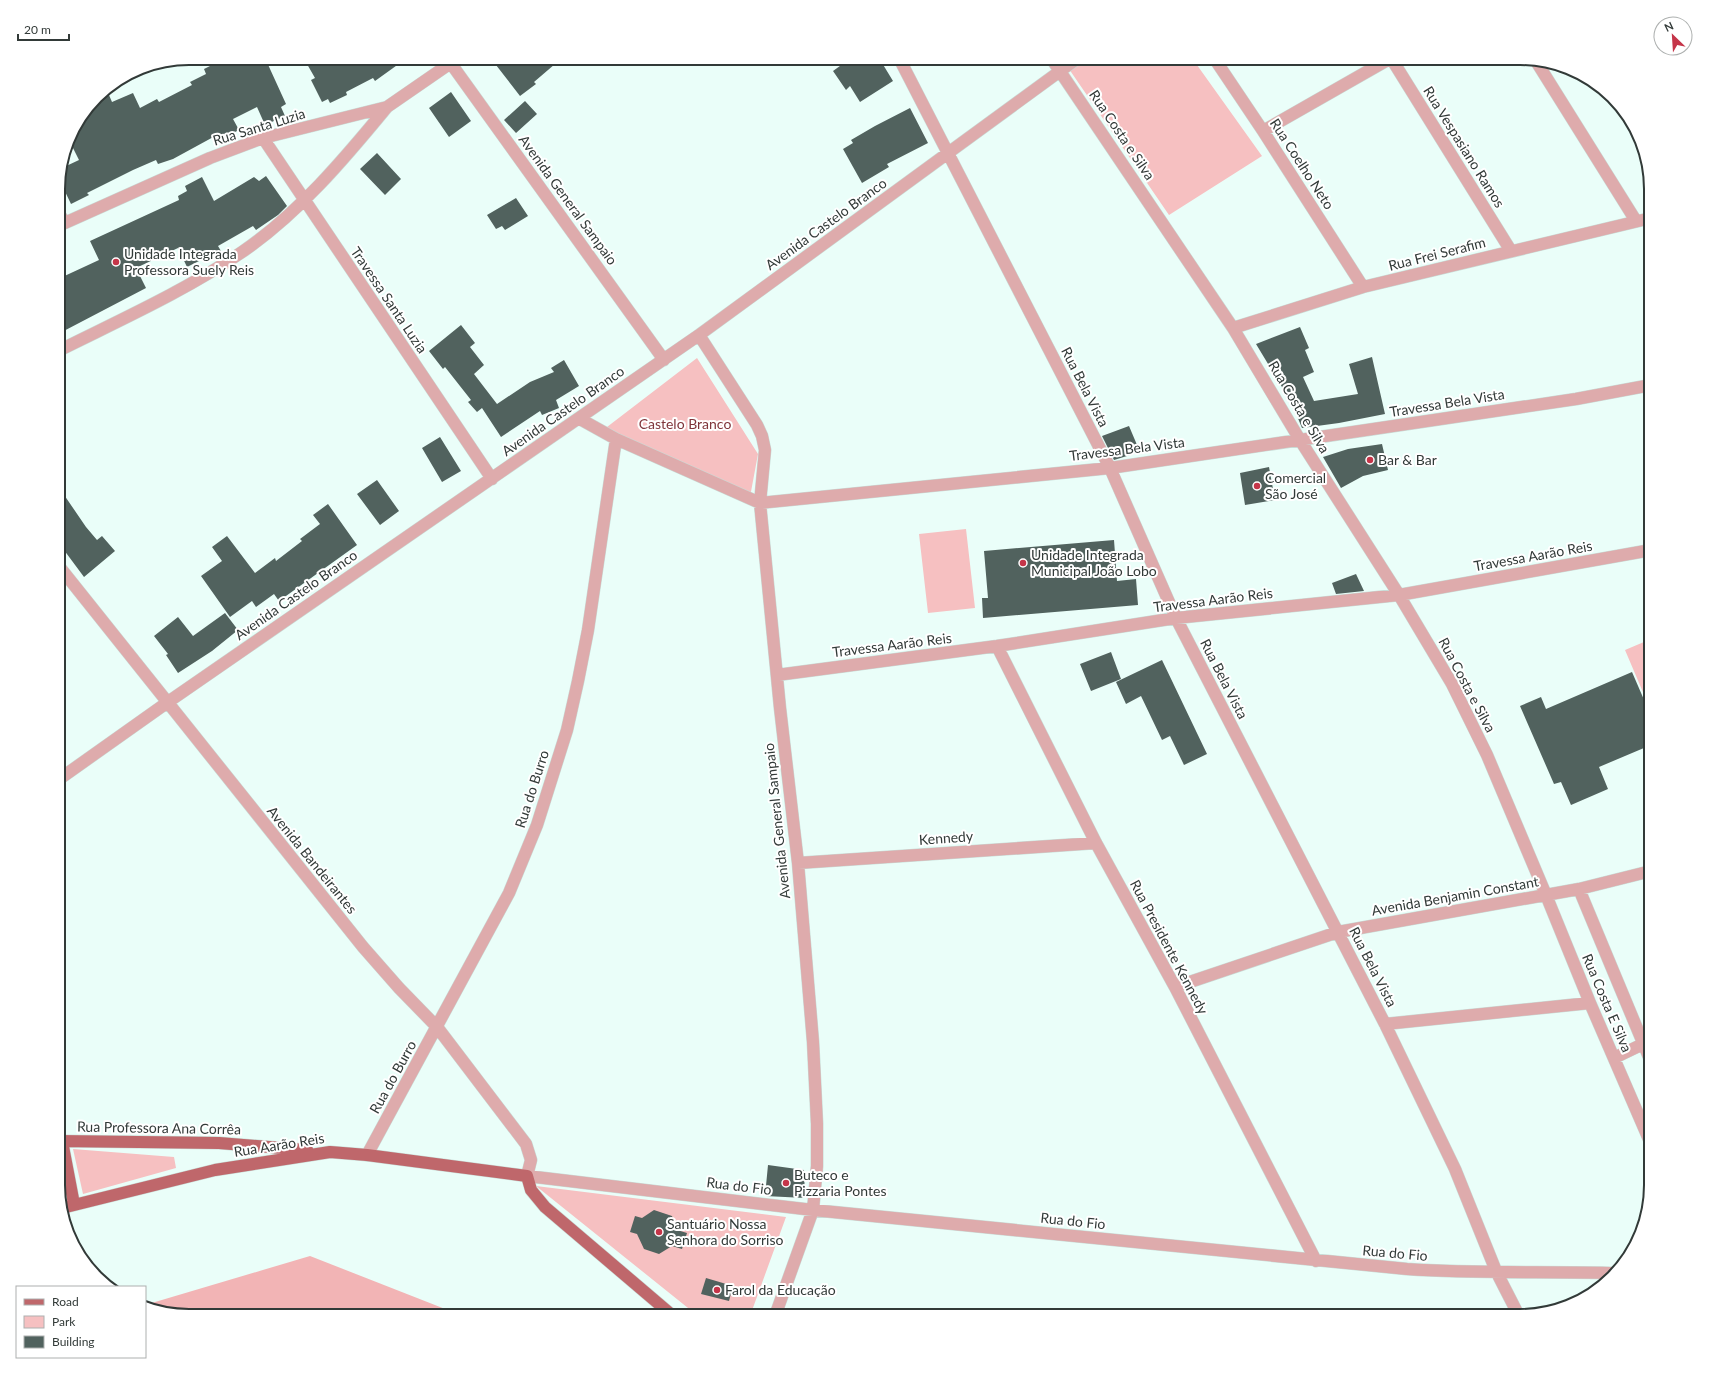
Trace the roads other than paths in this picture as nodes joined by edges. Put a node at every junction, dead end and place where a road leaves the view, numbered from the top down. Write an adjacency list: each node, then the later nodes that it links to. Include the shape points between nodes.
1 (445, 65): 11 (street, Rua Santa Luzia)
2 (456, 65): 24 (street, Avenida General Sampaio)
3 (903, 65): 14 (street, Rua Bela Vista)
4 (1056, 65): 10 (street, Rua Costa e Silva)
5 (1068, 65): 10 (street, Avenida Castelo Branco)
6 (1219, 65): 12 (street, Rua Coelho Neto)
7 (1379, 65): 12 (street)
8 (1395, 65): 19 (street, Rua Vespasiano Ramos)
9 (1539, 66): 17 (street)
10 (1060, 71): 14 (street, Avenida Castelo Branco); 21 (street, Rua Costa e Silva)
11 (387, 107): 13 (street, Rua Santa Luzia); 15 (street)
12 (1263, 131): 20 (street, Rua Coelho Neto)
13 (263, 138): 15 (street, Travessa Santa Luzia); 18 (street, Rua Santa Luzia, via 210,158)
14 (949, 153): 22 (street, Avenida Castelo Branco); 29 (street, Rua Bela Vista)
15 (304, 200): 23 (street, via 274,228 242,252 165,296); 30 (street, Travessa Santa Luzia)
16 (1644, 220): 17 (street, Rua Frei Serafim)
17 (1636, 222): 19 (street, Rua Frei Serafim)
18 (65, 224)
19 (1511, 251): 20 (street, Rua Frei Serafim)
20 (1364, 287): 21 (street, Rua Frei Serafim)
21 (1233, 328): 28 (street, Rua Costa e Silva)
22 (700, 335): 24 (street, Avenida Castelo Branco); 31 (street, Avenida General Sampaio, via 762,436 765,450)
23 (65, 347)
24 (664, 360): 26 (street, Avenida Castelo Branco)
25 (1644, 385): 28 (street, Travessa Bela Vista, via 1576,399)
26 (580, 419): 27 (street); 30 (street, Avenida Castelo Branco)
27 (616, 439): 31 (street, Travessa Bela Vista); 49 (street, Rua do Burro, via 588,630 567,730 538,825 515,880)
28 (1300, 440): 29 (street, Travessa Bela Vista); 34 (street, Rua Costa e Silva)
29 (1110, 468): 31 (street, Travessa Bela Vista); 35 (street, Rua Bela Vista)
30 (492, 479): 38 (street, Avenida Castelo Branco)
31 (760, 502): 37 (street, Avenida General Sampaio)
32 (1644, 551): 34 (street, Travessa Aarão Reis)
33 (65, 574): 38 (street, Avenida Bandeirantes)
34 (1399, 595): 35 (street, Travessa Aarão Reis); 44 (street, Rua Costa e Silva, via 1470,718)
35 (1176, 618): 36 (street, Travessa Aarão Reis); 45 (street, Rua Bela Vista)
36 (997, 646): 37 (street, Travessa Aarão Reis); 40 (street, Rua Presidente Kennedy)
37 (777, 675): 41 (street, Avenida General Sampaio)
38 (168, 702): 39 (street, Avenida Castelo Branco); 49 (street, Avenida Bandeirantes, via 363,947)
39 (65, 775)
40 (1096, 843): 41 (street, Kennedy); 46 (street, Rua Presidente Kennedy)
41 (798, 863): 60 (street, Avenida General Sampaio, via 814,1056 817,1166)
42 (1644, 873): 43 (street, Avenida Benjamin Constant)
43 (1579, 889): 44 (street, Avenida Benjamin Constant); 50 (street)
44 (1546, 895): 45 (street, Avenida Benjamin Constant); 47 (street, Rua Costa E Silva)
45 (1338, 932): 46 (street, Avenida Benjamin Constant); 48 (street, Rua Bela Vista)
46 (1175, 987): 61 (street, Rua Presidente Kennedy)
47 (1590, 1003): 48 (street); 51 (street, Rua Costa E Silva)
48 (1385, 1024): 62 (street, Rua Bela Vista, via 1454,1169)
49 (437, 1027): 55 (street, Rua do Burro); 57 (street, Avenida Bandeirantes, via 526,1144 531,1160)
50 (1643, 1044): 51 (street)
51 (1614, 1058): 52 (street, Rua Costa E Silva)
52 (1644, 1125)
53 (65, 1141): 54 (main road, Rua Professora Ana Corrêa, via 219,1143)
54 (330, 1152): 55 (main road, Rua Aarão Reis); 58 (main road, Rua Aarão Reis, via 215,1170)
55 (368, 1155): 57 (main road, Rua Aarão Reis)
56 (65, 1164): 58 (main road)
57 (527, 1176): 60 (street, Rua do Fio); 64 (main road, via 531,1190 545,1207)
58 (74, 1204): 59 (main road, Rua Aarão Reis)
59 (67, 1206)
60 (813, 1210): 61 (street, Rua do Fio); 65 (street, Avenida General Sampaio)
61 (1316, 1261): 62 (street, Rua do Fio, via 1454,1272)
62 (1496, 1271): 63 (street, Rua do Fio); 66 (street, Rua Bela Vista)
63 (1608, 1273)
64 (665, 1309)
65 (778, 1309)
66 (1515, 1309)

